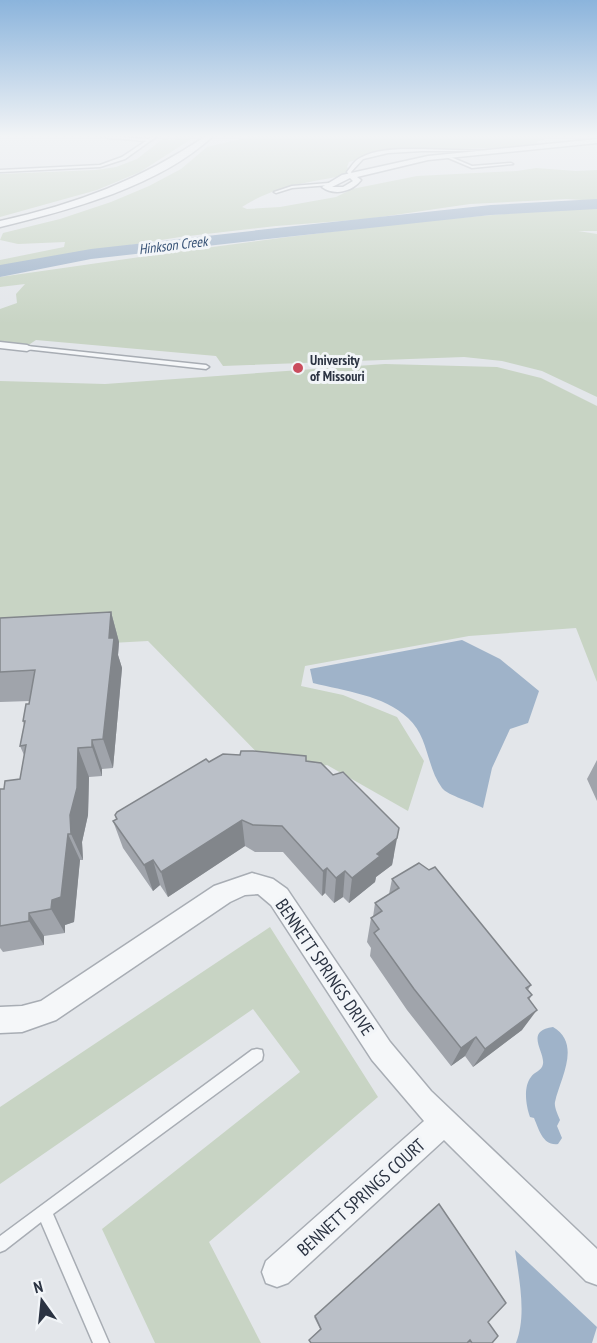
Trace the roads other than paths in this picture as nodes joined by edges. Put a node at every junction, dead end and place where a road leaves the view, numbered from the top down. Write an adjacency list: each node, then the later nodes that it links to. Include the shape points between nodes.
1 (97, 199): 2 (street)
2 (0, 224)
3 (0, 345): 4 (street)
4 (27, 348): 5 (lane)
5 (206, 367)
6 (0, 1020): 8 (street, BENNETT SPRINGS DRIVE, via 22,1019 47,1011 222,894 254,882 270,887 279,897 381,1051)
7 (257, 1055): 9 (lane)
8 (444, 1122): 11 (street, BENNETT SPRINGS DRIVE); 12 (street, BENNETT SPRINGS COURT)
9 (44, 1210): 10 (lane); 13 (lane)
10 (0, 1245)
11 (597, 1270)
12 (277, 1272)
13 (101, 1343)

